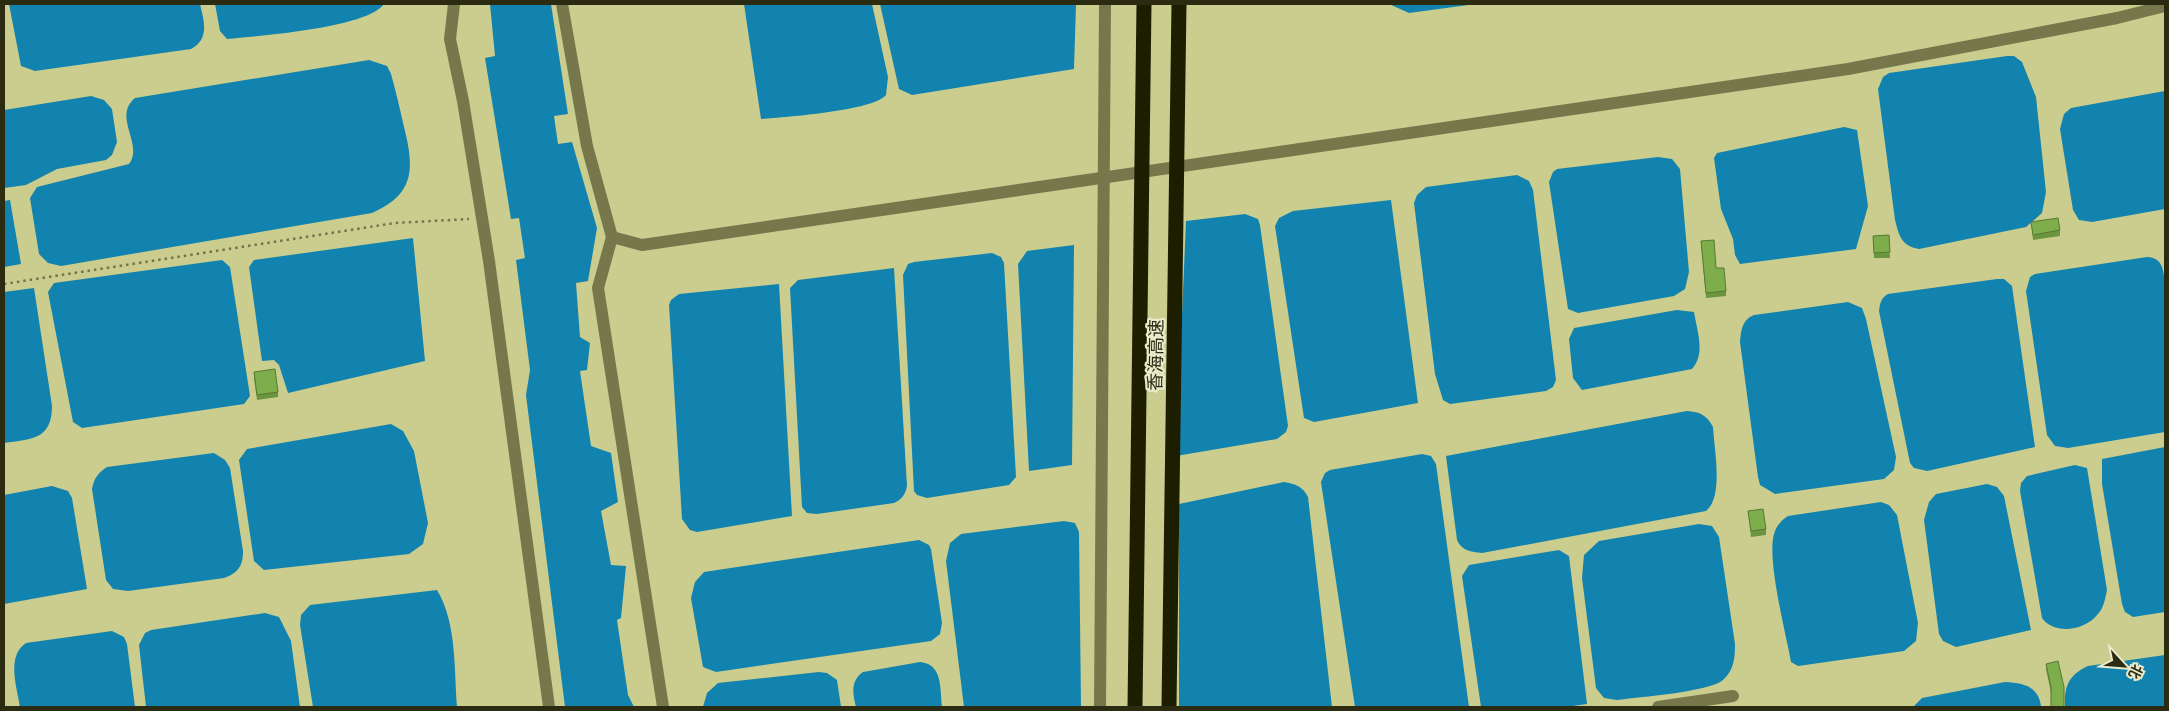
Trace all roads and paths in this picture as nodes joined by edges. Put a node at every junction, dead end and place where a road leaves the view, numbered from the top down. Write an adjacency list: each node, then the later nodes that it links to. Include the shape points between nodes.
1 (454, 4): 8 (street, via 450,39)
2 (562, 4): 9 (street, via 587,146)
3 (1105, 4): 7 (street)
4 (1144, 4): 15 (highway, 香海高速)
5 (1178, 4): 16 (highway, 香海高速)
6 (2165, 6): 7 (street, via 1848,69)
7 (1102, 178): 9 (street, via 642,245); 14 (street)
8 (483, 218): 10 (path, via 394,223); 12 (street)
9 (612, 237): 13 (street, via 598,288)
10 (4, 284)
11 (1733, 696): 17 (street)
12 (549, 707)
13 (663, 707)
14 (1100, 707)
15 (1135, 707)
16 (1169, 707)
17 (1658, 707)

